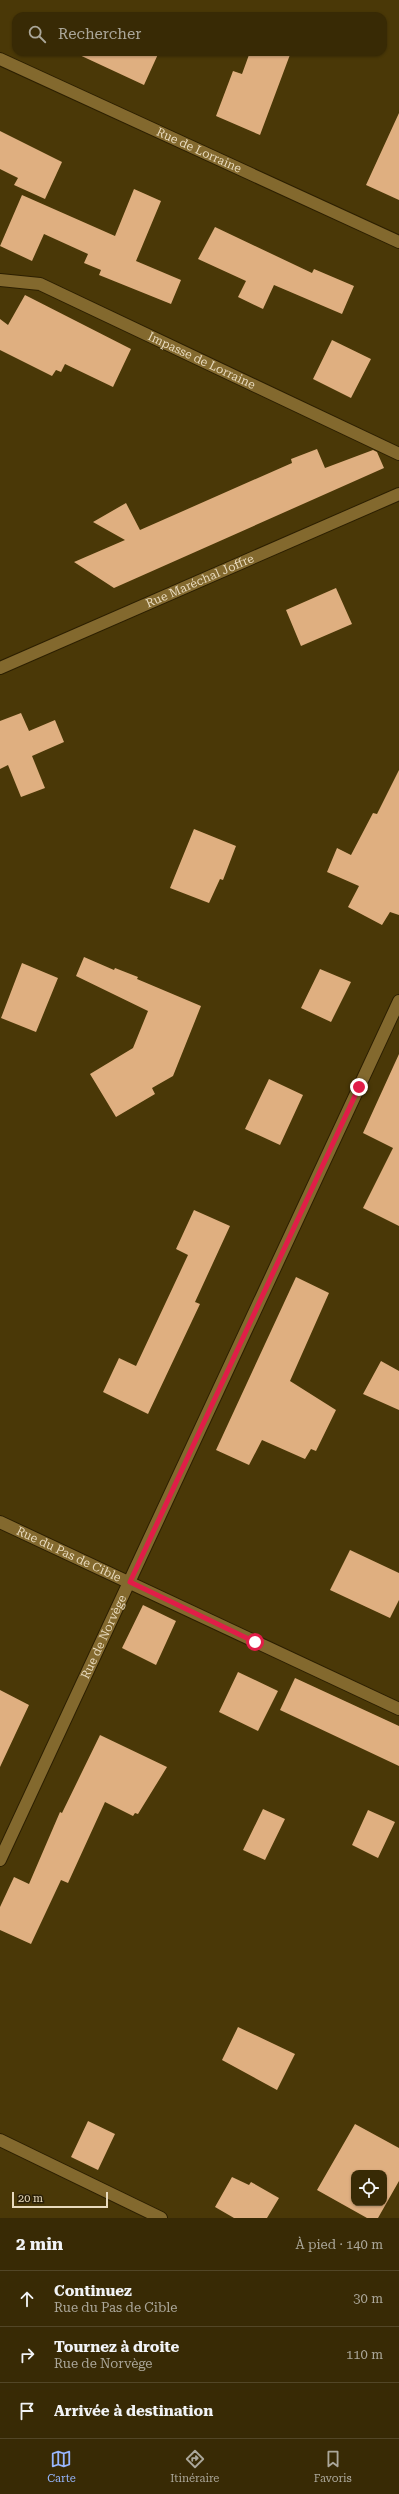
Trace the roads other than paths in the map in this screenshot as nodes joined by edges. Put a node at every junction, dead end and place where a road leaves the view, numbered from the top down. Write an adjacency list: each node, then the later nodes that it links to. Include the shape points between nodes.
1 (0, 59): 2 (street, Rue de Lorraine)
2 (399, 242)
3 (0, 280): 4 (street, Impasse de Lorraine, via 40,284)
4 (399, 454)
5 (399, 494): 6 (street, Rue Maréchal Joffre)
6 (0, 668)
7 (399, 1001): 9 (street, Rue de Norvège)
8 (0, 1522): 9 (street, Rue du Pas de Cible)
9 (130, 1582): 10 (street, Rue du Pas de Cible); 11 (street, Rue de Norvège)
10 (399, 1709)
11 (0, 1860)
12 (0, 2140): 13 (street)
13 (161, 2218)

